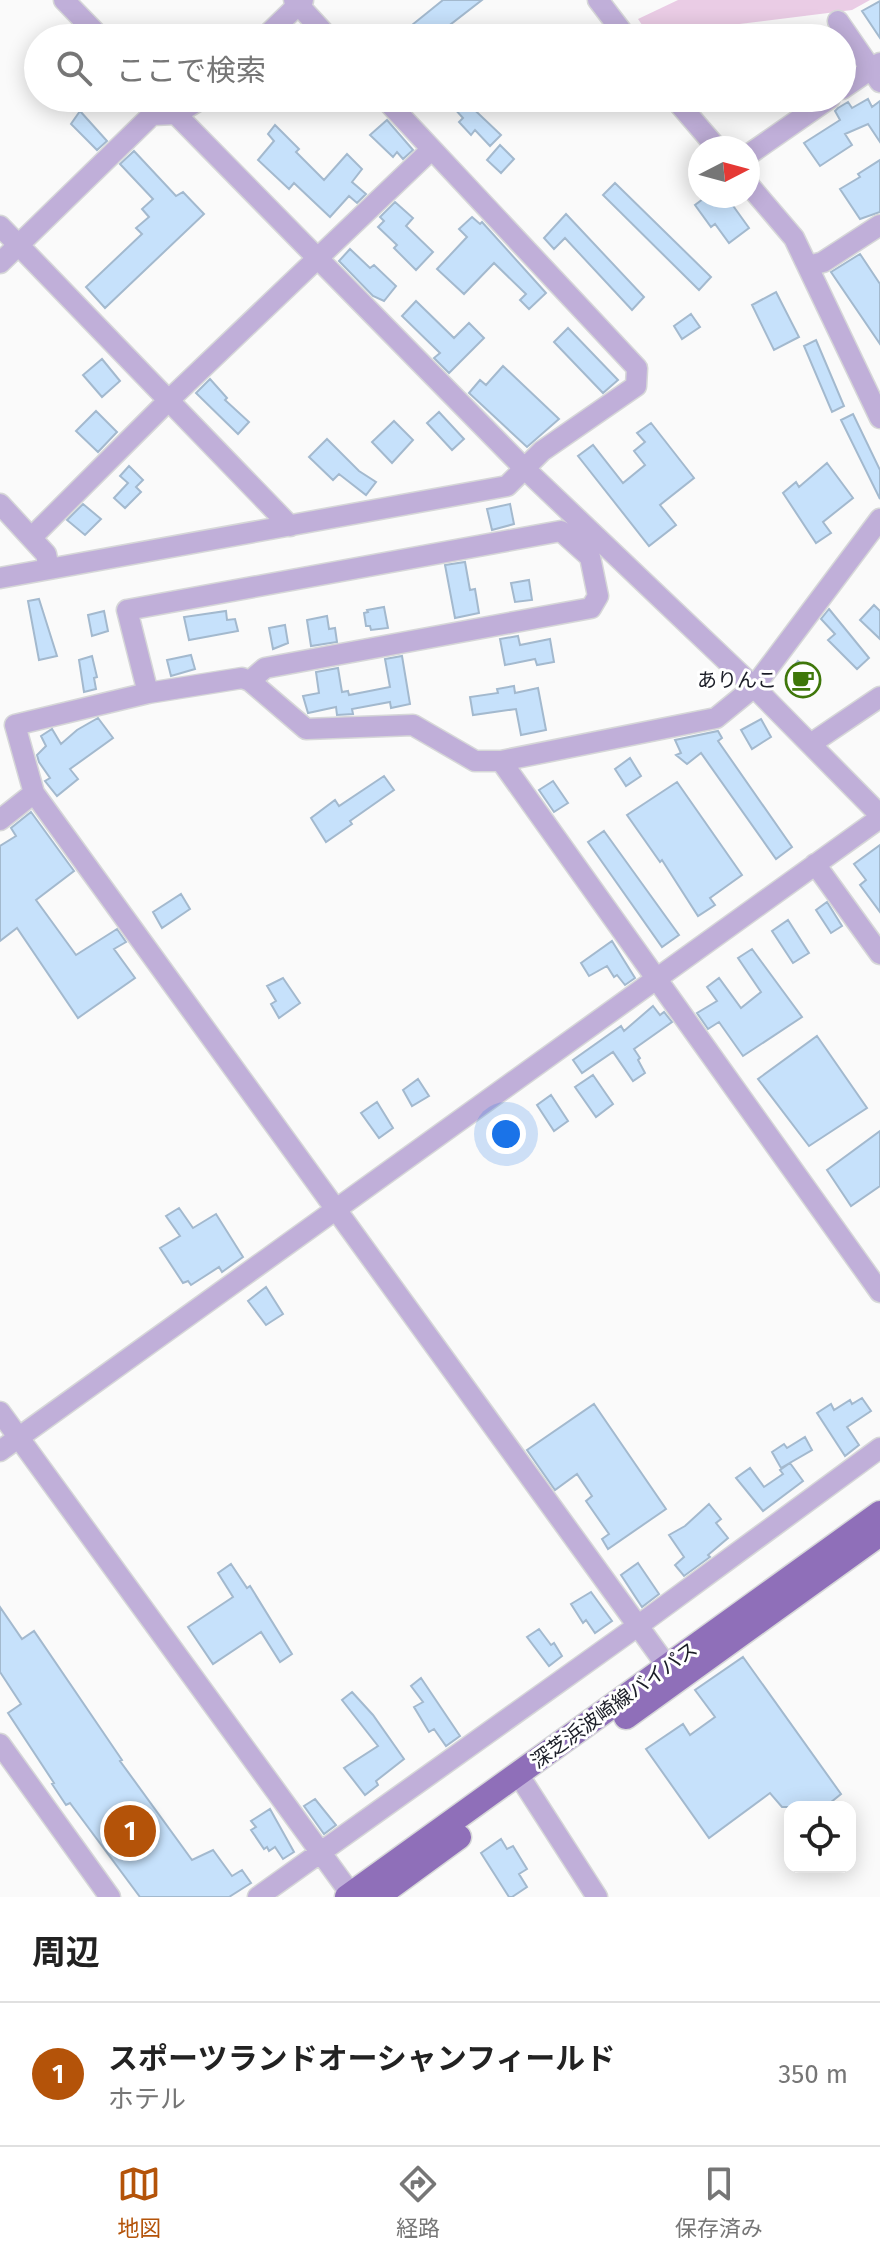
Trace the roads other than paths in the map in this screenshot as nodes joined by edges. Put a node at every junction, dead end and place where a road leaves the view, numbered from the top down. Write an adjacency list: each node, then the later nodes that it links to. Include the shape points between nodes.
1 (64, 0): 5 (street)
2 (598, 0): 8 (street)
3 (299, 1): 6 (street); 7 (street)
4 (838, 21): 9 (street)
5 (87, 24)
6 (277, 24)
7 (318, 24)
8 (616, 24)
9 (840, 24)
10 (856, 45): 11 (street)
11 (877, 72): 12 (street)
12 (856, 82)
13 (179, 112): 17 (street)
14 (397, 112): 20 (street)
15 (686, 112): 18 (street)
16 (810, 112): 19 (street)
17 (176, 114): 24 (street, via 152,115); 25 (street)
18 (707, 136)
19 (760, 147)
20 (431, 150): 25 (street); 30 (street, via 637,368 636,386 542,451)
21 (760, 198): 27 (street, via 794,238)
22 (880, 225): 27 (street)
23 (0, 226): 24 (street)
24 (18, 245): 26 (street); 28 (street)
25 (317, 259): 28 (street); 30 (street)
26 (0, 263)
27 (809, 266): 29 (street)
28 (170, 399): 33 (street); 34 (street)
29 (880, 418)
30 (525, 469): 33 (street, via 507,486); 38 (street)
31 (0, 504): 34 (street)
32 (880, 519): 38 (street)
33 (290, 526): 35 (street)
34 (33, 536): 35 (street)
35 (49, 569): 36 (street)
36 (0, 578)
37 (250, 681): 39 (street); 39 (street, via 265,668 591,608 598,596 590,557 561,531 127,610); 42 (street, via 306,729 413,725 475,761)
38 (754, 687): 41 (street); 42 (street, via 716,718)
39 (148, 693): 43 (street, via 15,725)
40 (880, 697): 41 (street)
41 (812, 743): 44 (street)
42 (501, 761): 48 (street)
43 (34, 793): 45 (street); 49 (street)
44 (880, 816): 46 (street)
45 (0, 820)
46 (815, 864): 47 (street); 48 (street)
47 (880, 954)
48 (655, 980): 49 (street); 50 (street)
49 (335, 1210): 52 (street); 56 (street)
50 (880, 1292)
51 (0, 1412): 52 (street)
52 (20, 1437): 54 (street); 60 (street)
53 (880, 1448): 56 (street)
54 (0, 1451)
55 (876, 1531): 57 (main road, 深芝浜波崎線バイパス)
56 (639, 1625): 57 (street); 60 (street)
57 (673, 1673): 59 (main road, 深芝浜波崎線バイパス)
58 (0, 1744): 63 (street)
59 (523, 1780): 61 (main road, 深芝浜波崎線バイパス); 62 (main road, 深芝浜波崎線バイパス); 65 (street)
60 (320, 1852): 62 (street); 64 (street)
61 (388, 1894)
62 (350, 1896)
63 (110, 1897)
64 (258, 1897)
65 (597, 1897)

